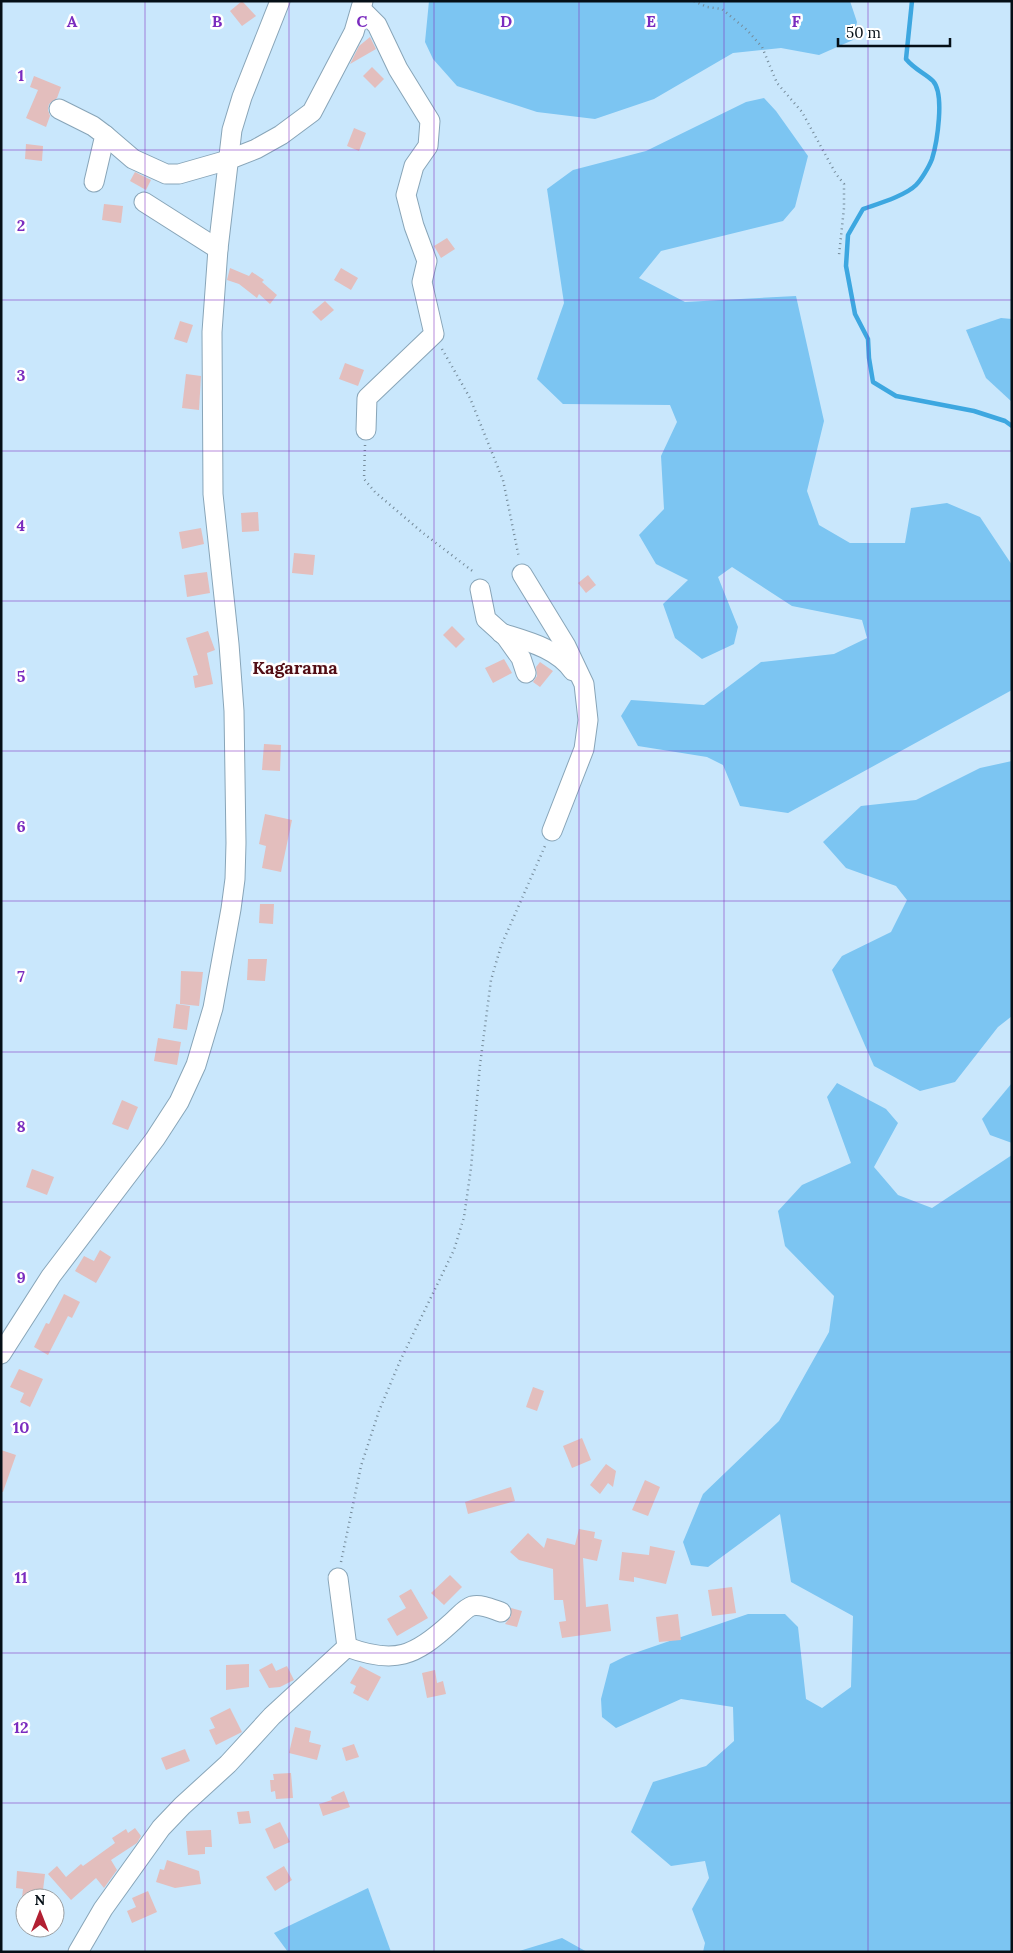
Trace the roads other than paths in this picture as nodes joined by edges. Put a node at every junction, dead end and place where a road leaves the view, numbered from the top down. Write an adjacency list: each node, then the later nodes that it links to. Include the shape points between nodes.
1 (280, 1): 5 (street, via 242,97 232,130)
2 (362, 5): 5 (street, via 354,32 312,112 281,135); 9 (street, via 377,25 398,70 430,121 428,146 414,166 406,195 427,261 422,282 434,334 367,398)
3 (59, 109): 4 (street)
4 (105, 134): 5 (street, via 133,159 166,174 179,174); 6 (street)
5 (228, 160): 8 (street)
6 (94, 182)
7 (144, 202): 8 (street)
8 (218, 249): 16 (street, via 212,332 213,494 232,682 236,842 231,909 213,1008 196,1065 178,1102 155,1139 51,1276)
9 (366, 430)
10 (522, 574): 14 (street, via 566,646)
11 (480, 589): 12 (street, via 486,619)
12 (501, 632): 13 (street, via 521,658); 14 (street, via 540,646 566,661)
13 (526, 673)
14 (584, 684): 15 (street, via 588,720 584,749)
15 (552, 831)
16 (1, 1354)
17 (338, 1578): 19 (street)
18 (501, 1612): 19 (street, via 483,1606 469,1606 430,1643 408,1654 384,1657)
19 (347, 1647): 20 (street, via 161,1828 103,1909)
20 (78, 1952)

